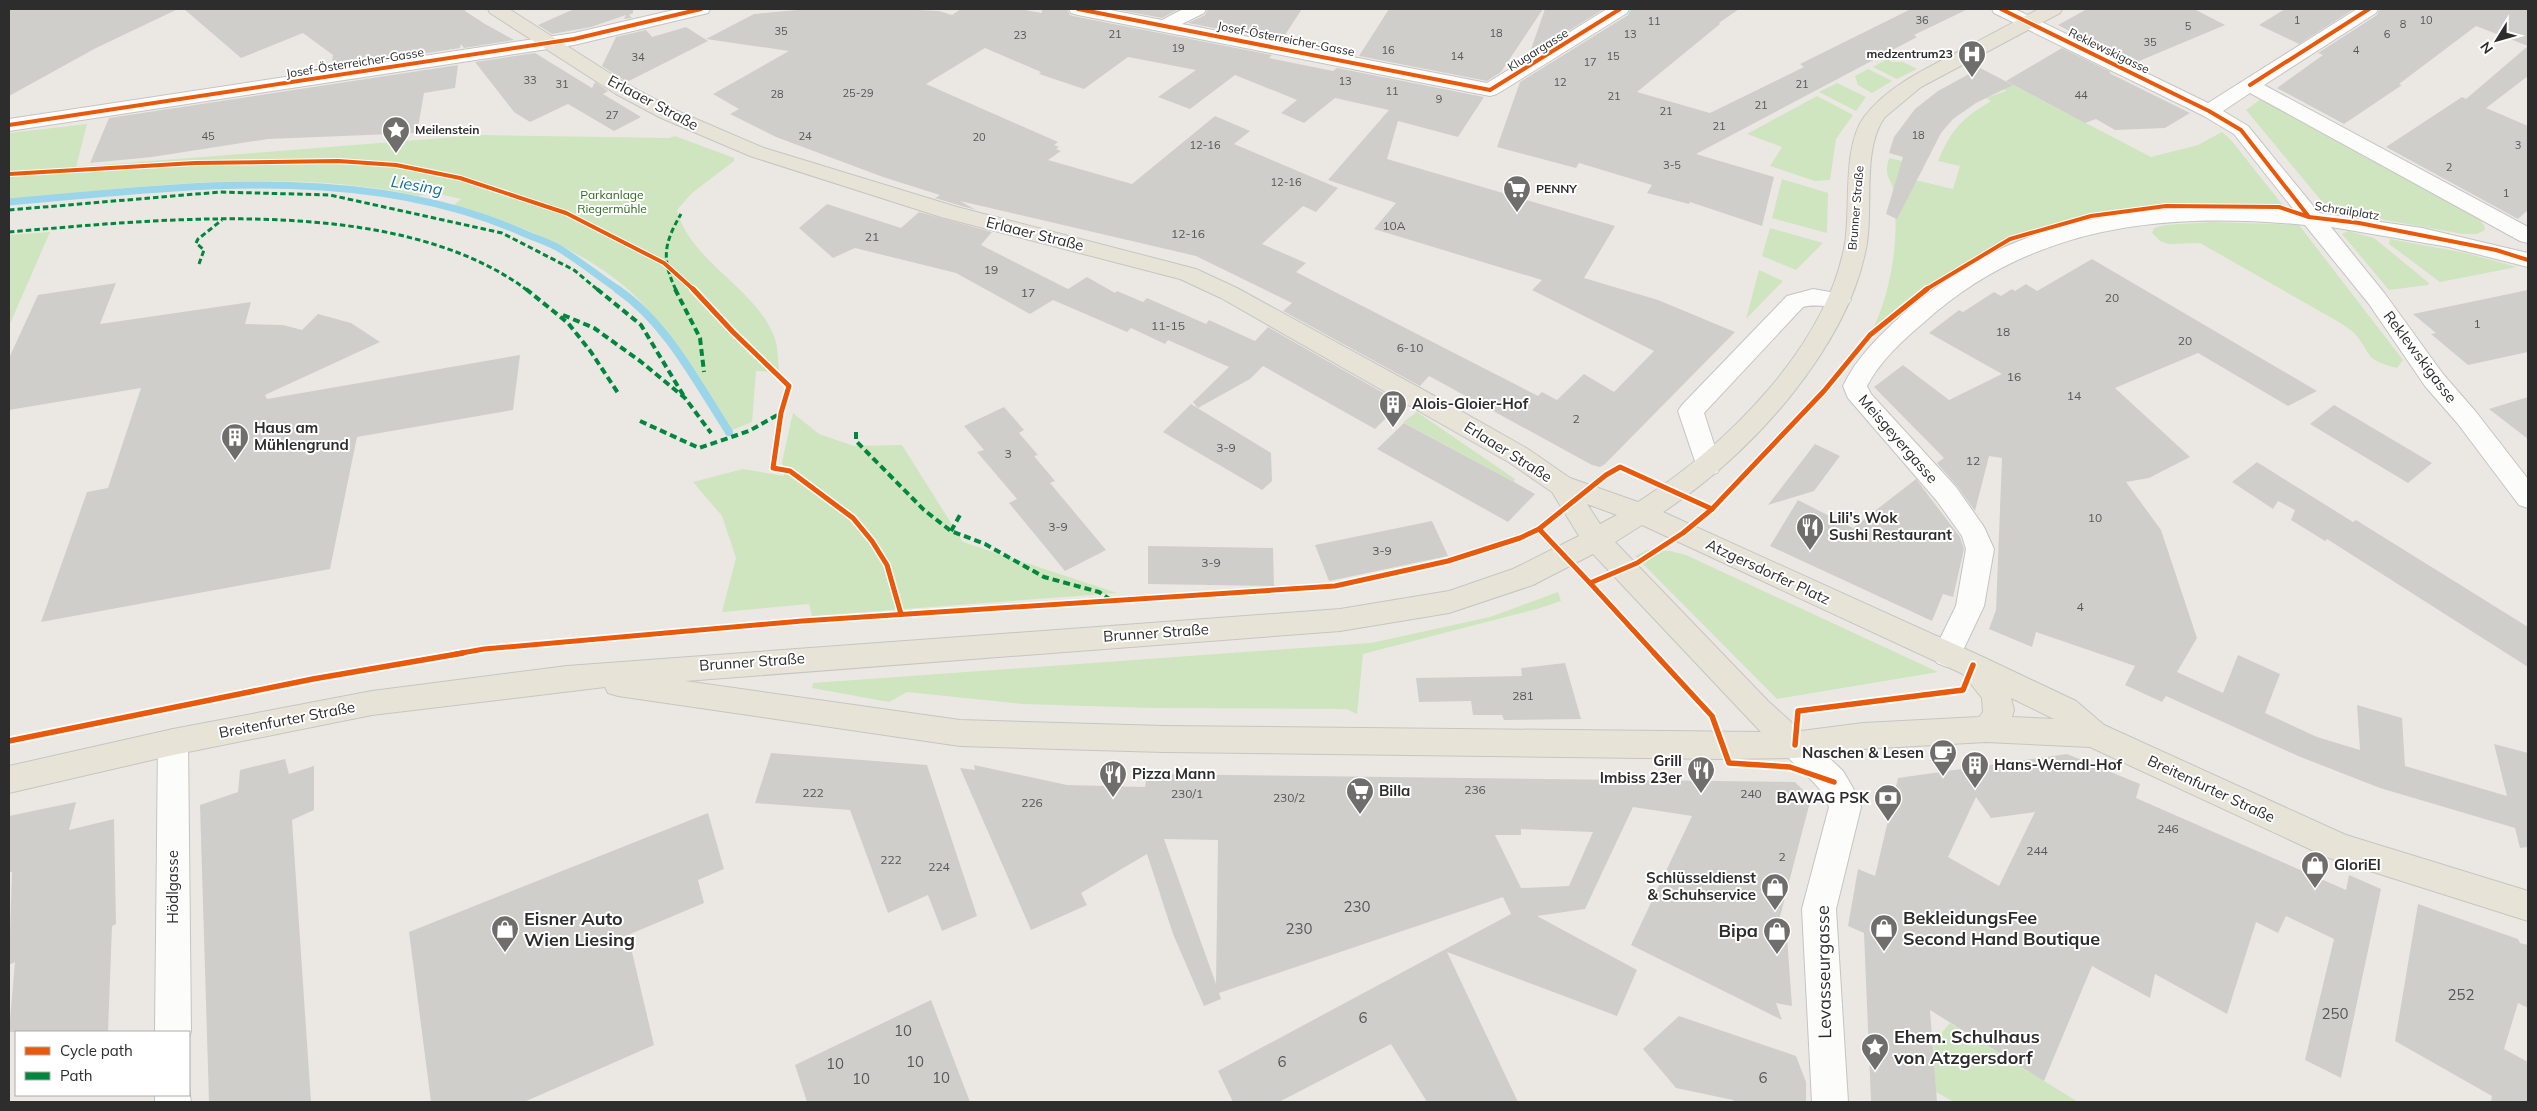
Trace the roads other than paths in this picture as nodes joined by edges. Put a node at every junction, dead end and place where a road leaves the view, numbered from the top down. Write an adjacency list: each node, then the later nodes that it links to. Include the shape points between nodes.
1 (497, 9): 11 (main road, Erlaaer Straße)
2 (701, 9): 11 (street, Josef-Österreicher-Gasse)
3 (1078, 9): 10 (street, Josef-Österreicher-Gasse)
4 (1198, 9): 10 (street)
5 (1620, 9): 13 (street, Klugargasse)
6 (2001, 9): 9 (street, Reklewskigasse)
7 (2053, 9): 9 (main road, Brunner Straße)
8 (2369, 9): 12 (street)
9 (2028, 22): 14 (street, Reklewskigasse); 20 (main road, Brunner Straße, via 1914,83 1891,100 1871,122 1860,161 1856,242)
10 (1166, 26): 13 (street, Josef-Österreicher-Gasse)
11 (552, 43): 15 (street, Josef-Österreicher-Gasse); 22 (main road, Erlaaer Straße, via 623,90 660,110 757,152 949,212 1188,274 1229,293 1428,404 1519,456)
12 (2250, 85): 14 (street); 17 (street)
13 (1490, 90)
14 (2208, 111): 16 (street, Schrailplatz, via 2241,130)
15 (9, 125)
16 (2309, 217): 18 (street, Schrailplatz, via 2359,223); 23 (street, Reklewskigasse); 26 (street, Meisgeyergasse, via 2179,214 2124,221 2051,237 2009,254 1940,295 1893,336 1859,376 1855,386 1860,398 1953,504 1978,539 1980,549)
17 (2528, 237): 18 (street)
18 (2496, 250): 19 (street)
19 (2528, 260)
20 (1838, 300): 21 (main road, Brunner Straße, via 1811,351 1760,415); 21 (street, via 1813,297 1795,301 1691,411)
21 (1708, 466): 24 (main road, Brunner Straße)
22 (1561, 485): 24 (main road, Atzgersdorfer Platz); 25 (main road)
23 (2528, 498)
24 (1641, 514): 25 (main road, Brunner Straße); 26 (main road, Atzgersdorfer Platz)
25 (1596, 540): 27 (main road, Brunner Straße, via 1514,580 1449,602 1378,615); 31 (main road)
26 (1960, 660): 28 (main road, via 1990,686 1999,705 1997,718); 29 (main road, Atzgersdorfer Platz, via 2065,710)
27 (568, 678): 30 (main road, Breitenfurter Straße, via 372,703); 31 (main road, Breitenfurter Straße, via 960,733 1164,739)
28 (1986, 729): 29 (main road, Breitenfurter Straße); 31 (main road, Breitenfurter Straße, via 1863,736)
29 (2093, 734): 33 (main road, Breitenfurter Straße, via 2340,848)
30 (173, 742): 32 (main road, Breitenfurter Straße); 34 (street, Hödlgasse)
31 (1794, 745): 35 (street, Levasseurgasse, via 1834,782 1843,794 1845,807 1819,908)
32 (9, 780)
33 (2528, 906)
34 (173, 1031)
35 (1830, 1102)

